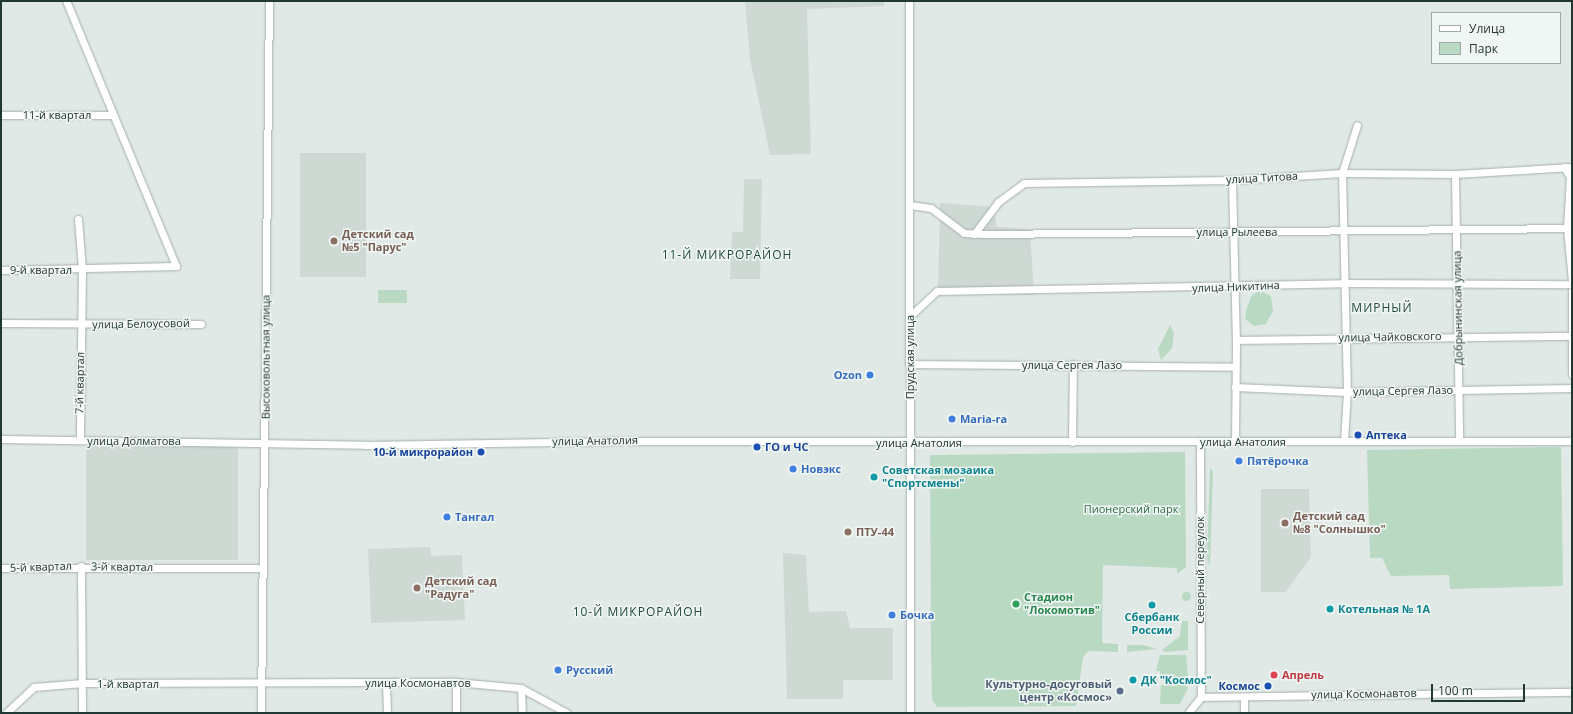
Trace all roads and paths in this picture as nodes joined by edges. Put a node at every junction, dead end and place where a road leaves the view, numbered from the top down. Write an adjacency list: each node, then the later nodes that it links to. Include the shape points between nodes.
1 (66, 1): 5 (street)
2 (269, 1): 52 (street, Высоковольтная улица)
3 (909, 1): 12 (street, Прудская улица)
4 (1, 115): 5 (street, 11-й квартал)
5 (112, 115): 20 (street, 9-й квартал, via 176,266)
6 (1357, 125): 9 (street)
7 (1564, 167): 8 (street, улица Титова); 10 (street, улица Титова); 14 (street, via 1570,177)
8 (1572, 167)
9 (1342, 173): 10 (street, улица Титова); 11 (street, улица Титова); 17 (street)
10 (1455, 174): 15 (street, Добрынинская улица)
11 (1232, 180): 16 (street); 18 (street, улица Титова, via 1024,183 998,202)
12 (910, 205): 18 (street, улица Рылеева, via 931,208 964,233); 27 (street, Прудская улица)
13 (78, 219): 20 (street, 7-й квартал)
14 (1570, 228): 15 (street, улица Рылеева); 21 (street)
15 (1457, 231): 17 (street, улица Рылеева); 24 (street, Добрынинская улица)
16 (1235, 232): 17 (street, улица Рылеева); 18 (street, улица Рылеева); 25 (street)
17 (1341, 232): 22 (street)
18 (974, 234)
19 (1, 270): 20 (street, 9-й квартал)
20 (82, 270): 30 (street, 7-й квартал)
21 (1572, 281)
22 (1343, 283): 24 (street, улица Никитина); 25 (street, улица Никитина); 33 (street)
23 (1572, 284): 24 (street, улица Никитина)
24 (1457, 285): 31 (street, Добрынинская улица)
25 (1233, 288): 27 (street, улица Никитина, via 937,292); 34 (street)
26 (1572, 292): 32 (street)
27 (910, 316): 35 (street, Прудская улица)
28 (1, 323): 30 (street)
29 (201, 324): 30 (street, улица Белоусовой)
30 (81, 325): 44 (street, 7-й квартал)
31 (1459, 336): 32 (street, улица Чайковского); 33 (street, улица Чайковского); 41 (street, Добрынинская улица)
32 (1571, 336): 38 (street)
33 (1346, 338): 34 (street, улица Чайковского); 42 (street)
34 (1236, 340): 37 (street)
35 (910, 364): 36 (street, улица Сергея Лазо); 51 (street, Прудская улица)
36 (1073, 364): 37 (street, улица Сергея Лазо); 47 (street)
37 (1234, 367): 39 (street)
38 (1572, 374)
39 (1235, 387): 42 (street, улица Сергея Лазо); 49 (street)
40 (1572, 388): 41 (street, улица Сергея Лазо)
41 (1459, 390): 42 (street, улица Сергея Лазо); 50 (street, Добрынинская улица)
42 (1347, 392): 45 (street)
43 (1, 439): 44 (street, улица Долматова)
44 (80, 440): 52 (street, улица Долматова)
45 (1344, 441): 49 (street, улица Анатолия); 50 (street, улица Анатолия)
46 (1572, 441): 50 (street, улица Анатолия)
47 (1072, 442): 48 (street, улица Анатолия); 51 (street, улица Анатолия)
48 (1200, 442): 49 (street, улица Анатолия); 63 (street, Северный переулок)
49 (1235, 442)
50 (1459, 442)
51 (911, 443): 52 (street, улица Анатолия, via 607,440); 71 (street, Прудская улица)
52 (267, 444): 55 (street, Высоковольтная улица)
53 (81, 566): 54 (street, 5-й квартал); 55 (street, 3-й квартал); 57 (street, 3-й квартал)
54 (1, 568)
55 (262, 568): 59 (street, Высоковольтная улица)
56 (456, 682): 58 (street, улица Космонавтов); 60 (street, улица Космонавтов); 68 (street)
57 (83, 683): 59 (street, 1-й квартал); 64 (street, 1-й квартал, via 34,687); 65 (street, 3-й квартал)
58 (386, 683): 59 (street, улица Космонавтов); 67 (street)
59 (261, 684): 66 (street, Высоковольтная улица)
60 (521, 688): 69 (street); 70 (street, улица Космонавтов)
61 (1572, 692): 62 (street, улица Космонавтов)
62 (1244, 697): 63 (street, улица Космонавтов); 73 (street)
63 (1201, 698): 72 (street)
64 (6, 713)
65 (82, 713)
66 (261, 713)
67 (387, 713)
68 (456, 713)
69 (522, 713)
70 (567, 713)
71 (910, 713)
72 (1188, 713)
73 (1244, 713)

